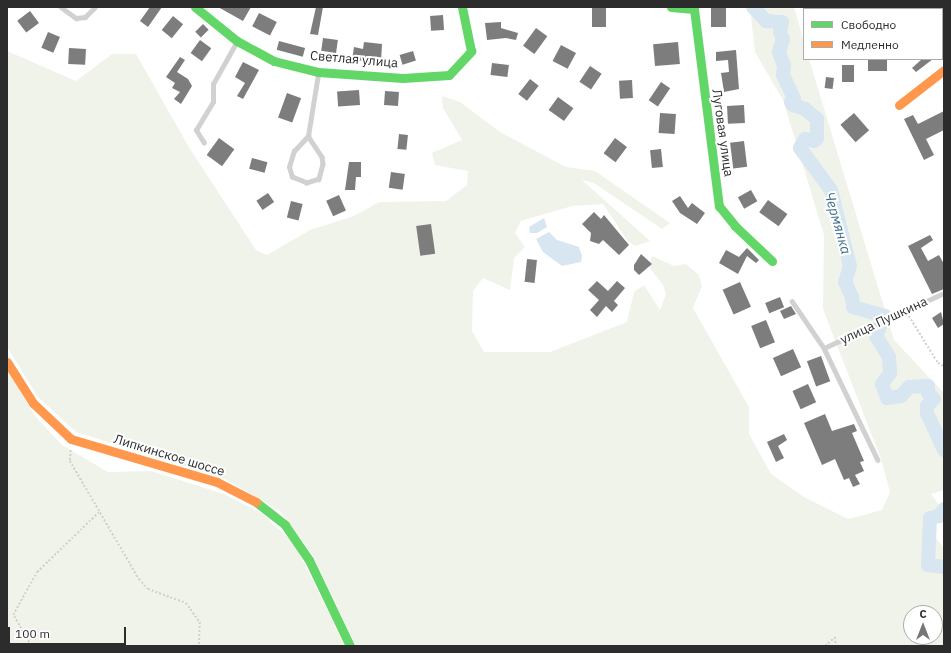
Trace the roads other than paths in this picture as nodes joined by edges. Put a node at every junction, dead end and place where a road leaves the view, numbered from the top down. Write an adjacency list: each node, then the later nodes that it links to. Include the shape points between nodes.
1 (61, 7): 2 (lane, via 76,18 85,18)
2 (95, 7)
3 (194, 7): 6 (street, Светлая улица)
4 (462, 7): 8 (street, Светлая улица, via 471,51 449,75 403,78)
5 (671, 7): 12 (street, Луговая улица, via 694,10 719,206 735,226)
6 (237, 41): 8 (street, Светлая улица, via 274,61); 11 (lane, via 213,84 213,102 196,130)
7 (944, 70): 9 (street)
8 (318, 72): 10 (lane)
9 (899, 105)
10 (308, 136): 10 (lane, via 322,157 323,164 319,179 307,183 292,177 289,167 294,151)
11 (204, 143)
12 (772, 261)
13 (944, 293): 15 (lane, улица Пушкина)
14 (792, 301): 15 (lane)
15 (824, 348): 17 (lane)
16 (7, 362): 18 (street, Липкинское шоссе, via 33,403 71,439 217,482 270,511 285,524 309,560)
17 (878, 460)
18 (350, 646)

